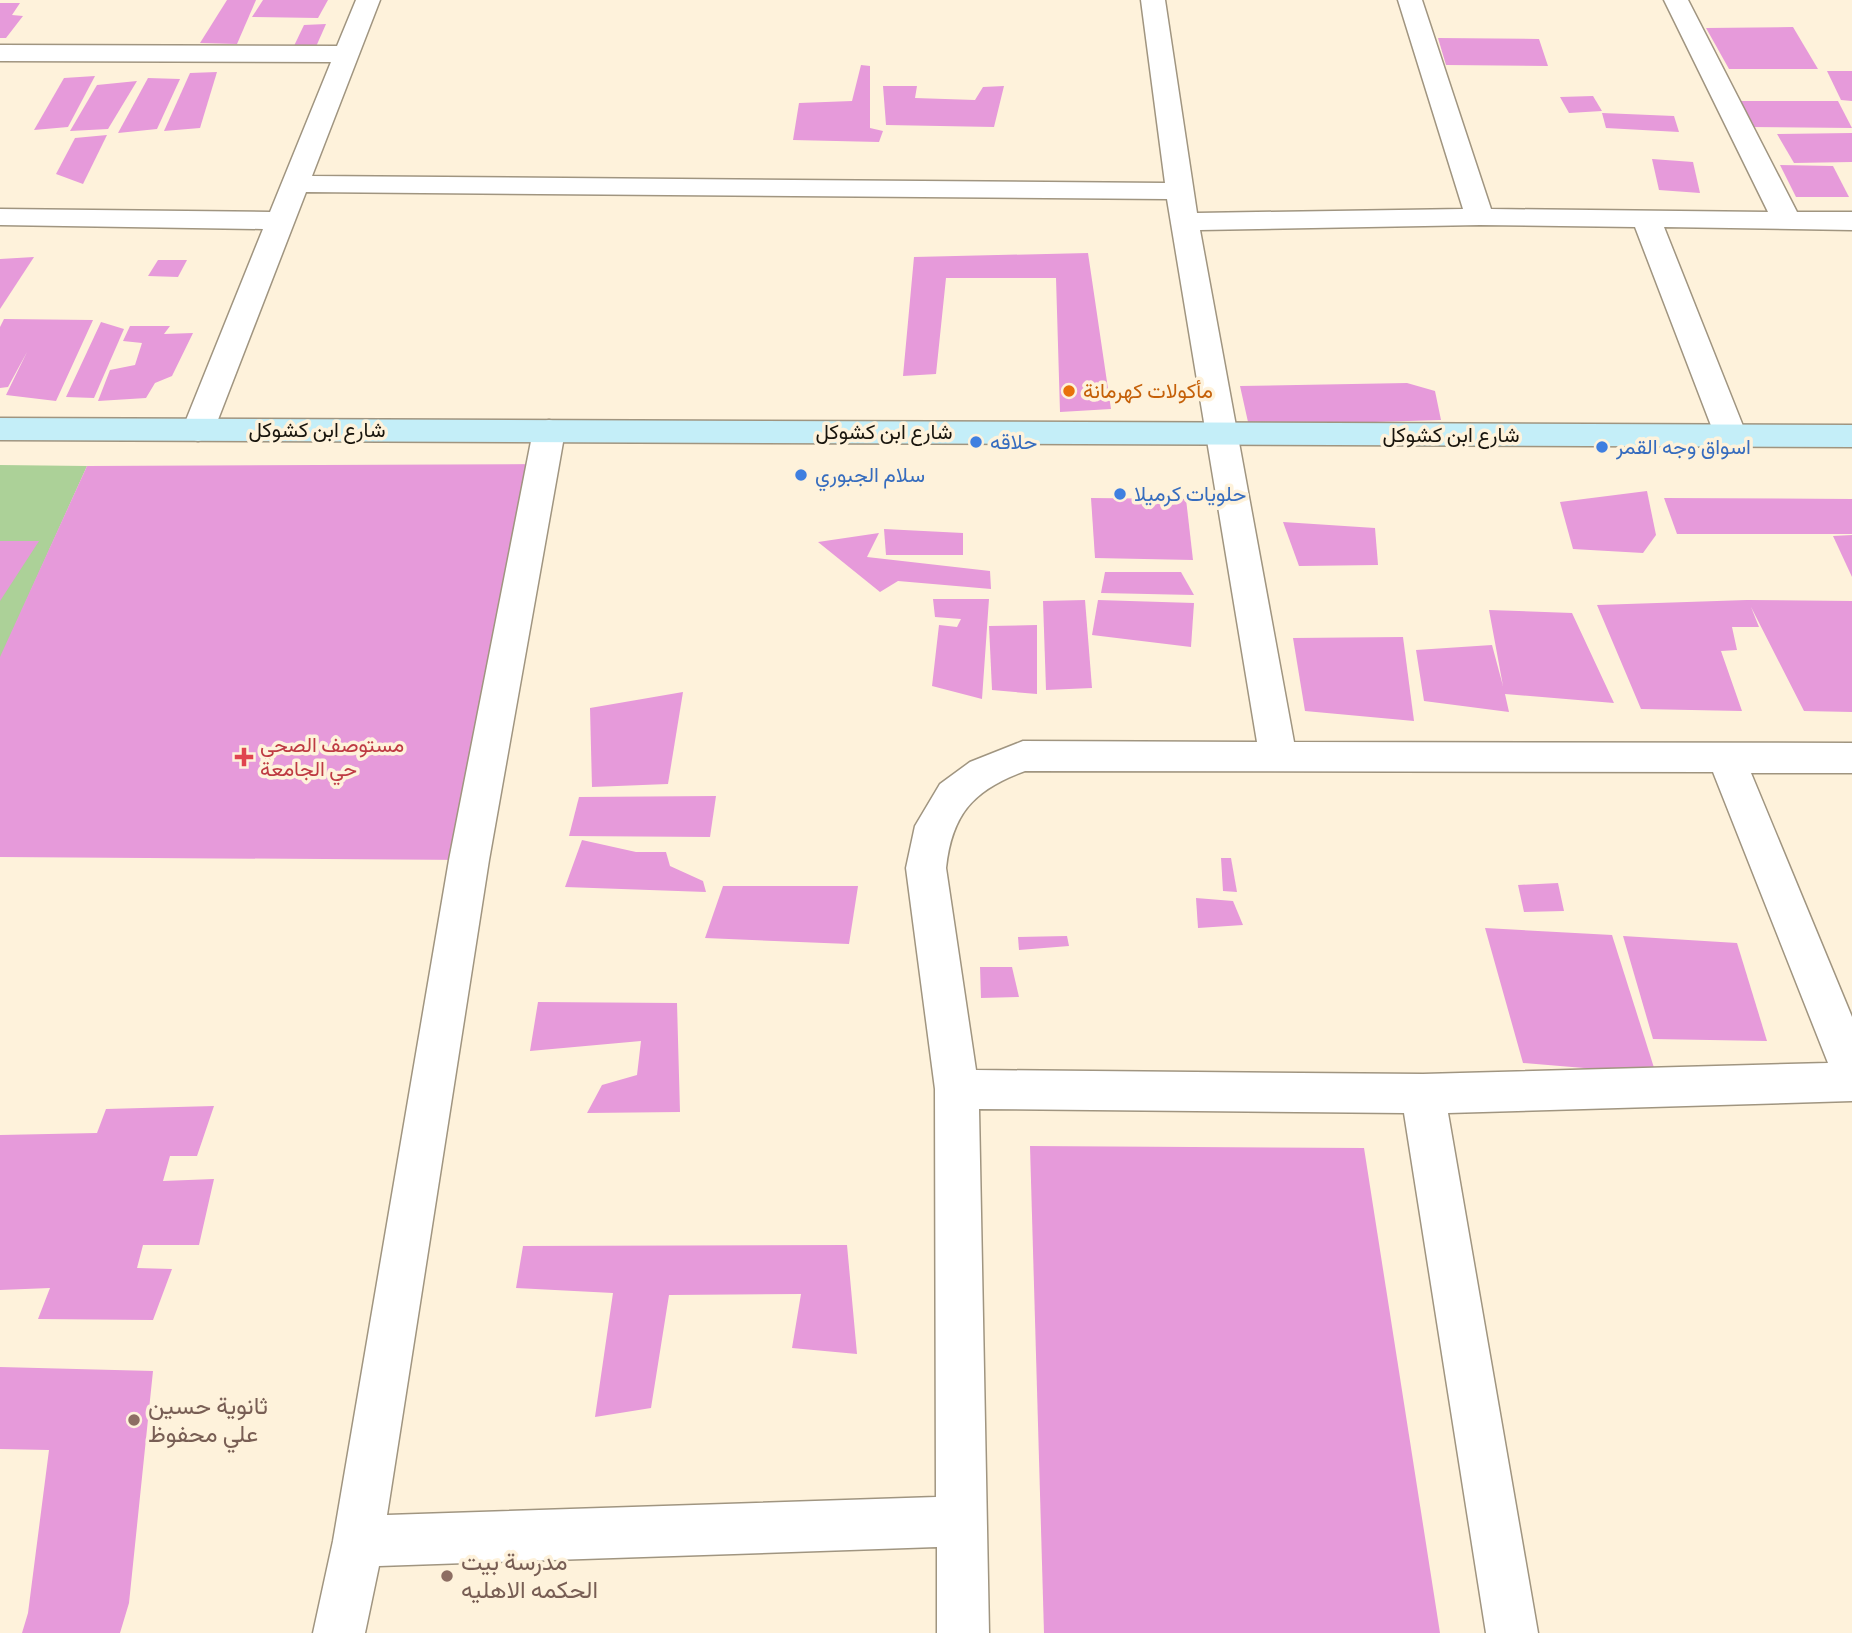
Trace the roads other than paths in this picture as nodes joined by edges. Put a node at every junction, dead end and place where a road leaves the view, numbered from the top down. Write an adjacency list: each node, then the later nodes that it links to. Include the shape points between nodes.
1 (368, 0): 6 (street)
2 (1153, 0): 8 (street)
3 (1410, 0): 10 (street)
4 (1676, 0): 12 (street)
5 (0, 53): 6 (street)
6 (346, 54): 7 (street)
7 (295, 184): 8 (street); 13 (street)
8 (1180, 191): 15 (street)
9 (0, 217): 13 (street)
10 (1480, 217): 11 (street); 15 (street)
11 (1646, 218): 12 (street); 20 (street)
12 (1786, 219): 14 (street)
13 (281, 221): 17 (street)
14 (1852, 221)
15 (1184, 222): 19 (street)
16 (0, 429): 17 (street, شارع ابن كشوكل)
17 (198, 430): 18 (street, شارع ابن كشوكل)
18 (549, 431): 19 (street, شارع ابن كشوكل); 30 (street, via 469,860)
19 (1221, 434): 20 (street, شارع ابن كشوكل); 22 (street)
20 (1731, 436): 21 (street, شارع ابن كشوكل)
21 (1852, 436)
22 (1278, 757): 23 (street); 27 (street, via 1023,756 995,765 951,797 927,842 926,868)
23 (1726, 758): 24 (street); 25 (street)
24 (1852, 758)
25 (1852, 1069)
26 (1852, 1082): 28 (street)
27 (957, 1089): 28 (street); 29 (street)
28 (1423, 1094): 33 (street)
29 (964, 1521): 30 (street); 32 (street)
30 (358, 1541): 31 (street)
31 (339, 1633)
32 (963, 1633)
33 (1512, 1633)

